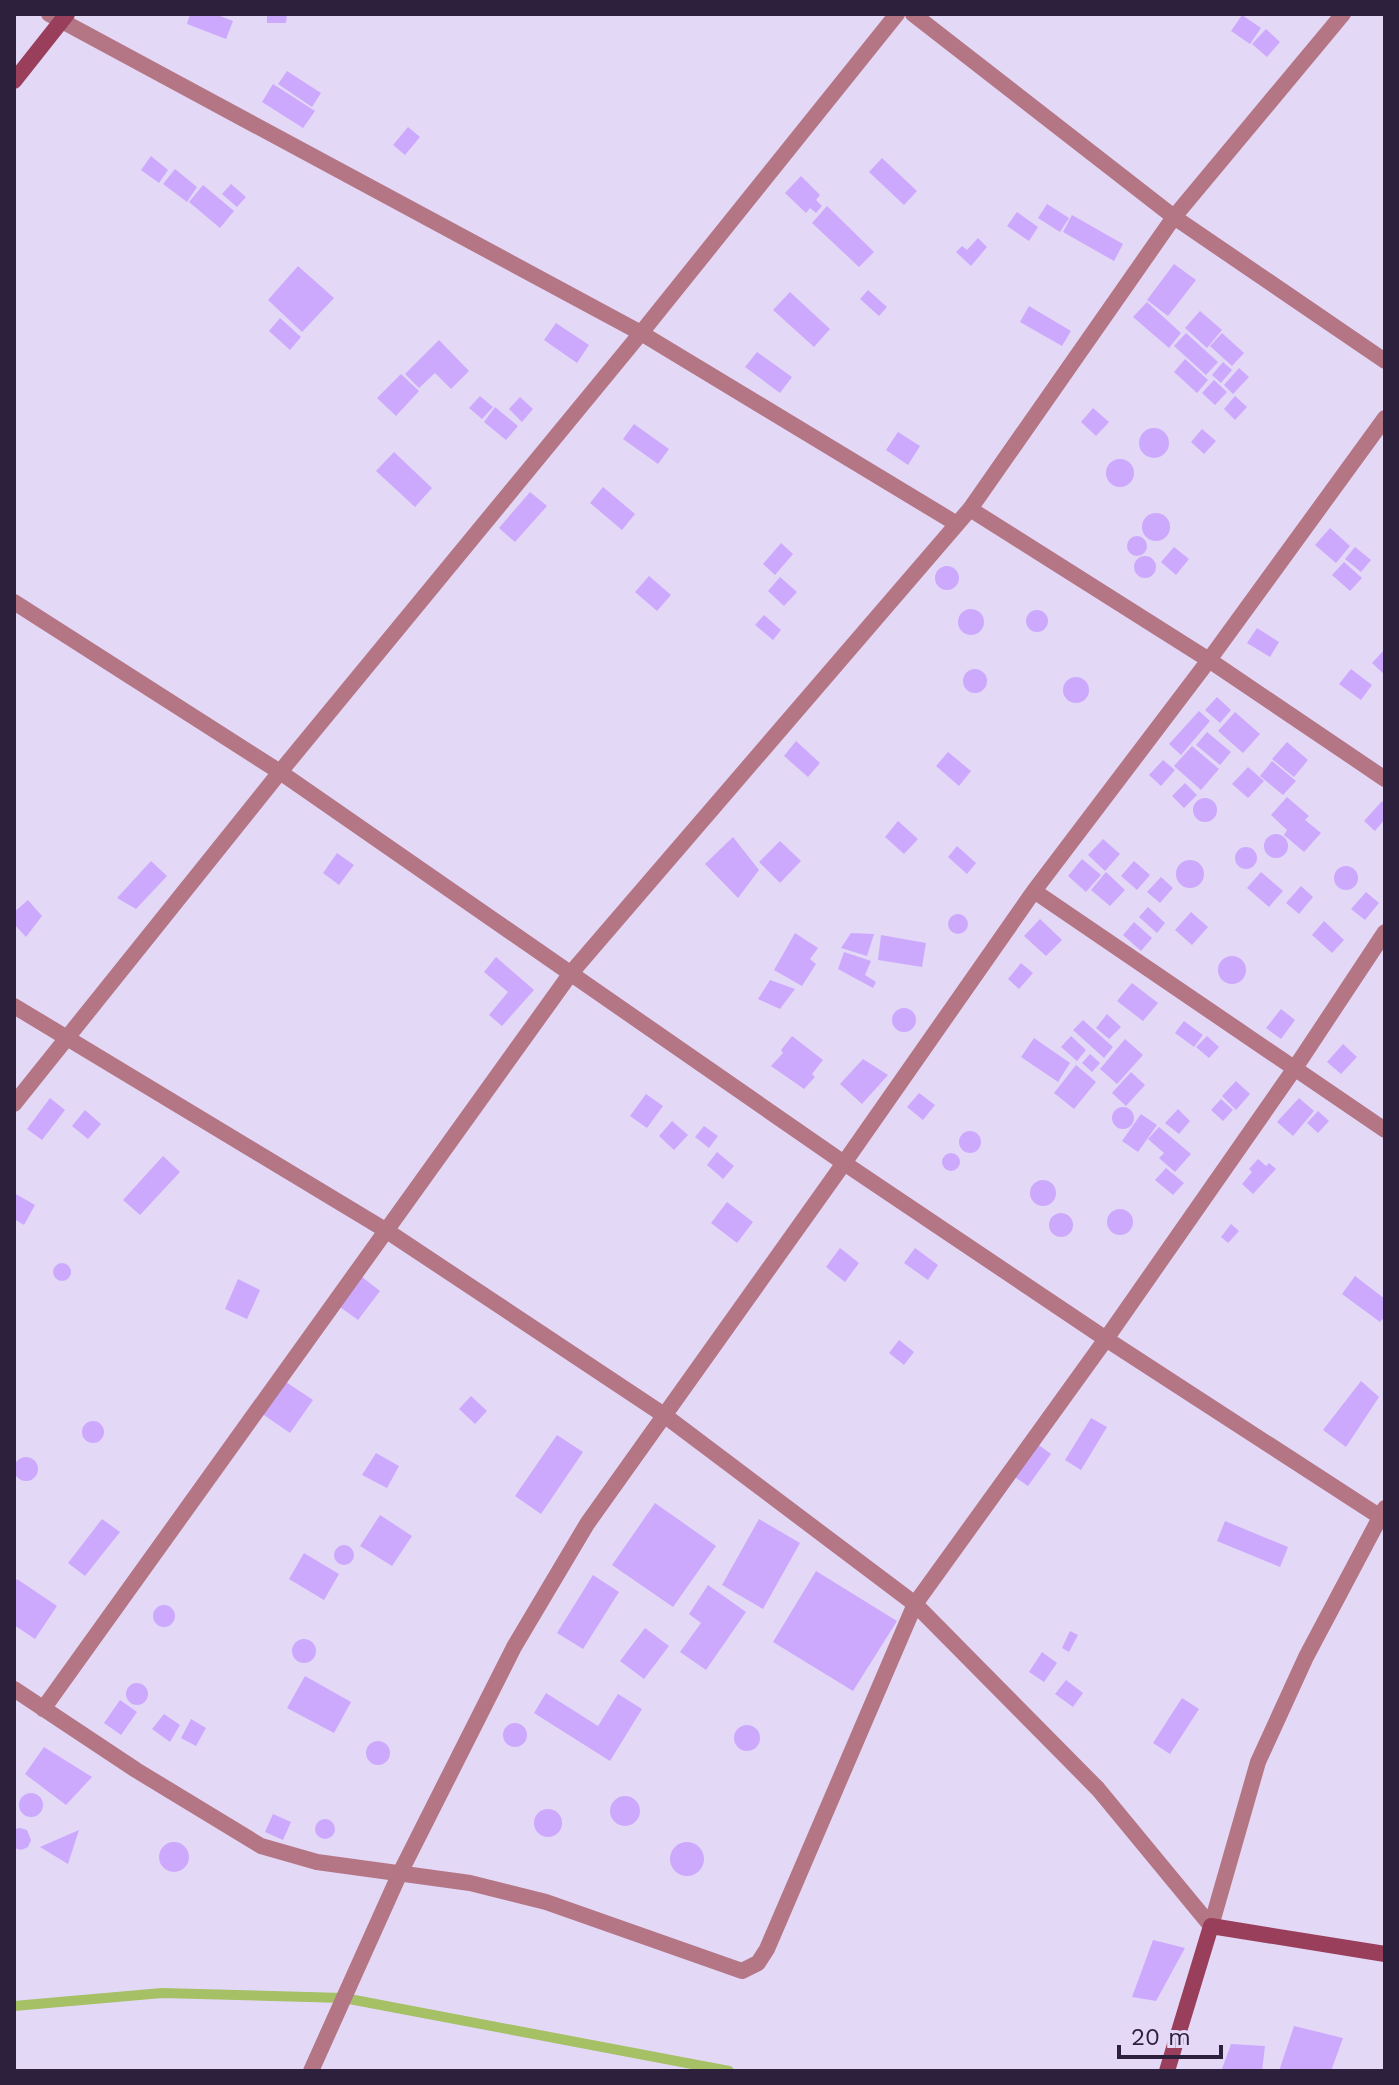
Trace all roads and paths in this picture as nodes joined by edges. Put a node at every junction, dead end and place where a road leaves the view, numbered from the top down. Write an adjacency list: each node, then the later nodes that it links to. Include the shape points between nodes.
1 (897, 14): 7 (street)
2 (913, 14): 6 (street)
3 (1343, 14): 6 (street)
4 (60, 16): 5 (main road); 7 (street)
5 (14, 81)
6 (1174, 217): 8 (street); 10 (street)
7 (641, 333): 11 (street); 14 (street)
8 (1385, 361)
9 (1385, 418): 13 (street)
10 (970, 509): 11 (street); 13 (street)
11 (957, 524): 18 (street)
12 (14, 602): 14 (street)
13 (1209, 660): 15 (street); 16 (street)
14 (280, 772): 18 (street); 20 (street)
15 (1385, 779)
16 (1034, 891): 21 (street); 24 (street)
17 (1385, 932): 21 (street)
18 (571, 973): 24 (street); 25 (street)
19 (14, 1006): 20 (street)
20 (69, 1038): 22 (street); 25 (street)
21 (1295, 1068): 23 (street); 26 (street)
22 (14, 1104)
23 (1385, 1130)
24 (844, 1163): 26 (street); 27 (street)
25 (387, 1231): 27 (street); 31 (street)
26 (1106, 1339): 28 (street); 29 (street)
27 (664, 1415): 29 (street); 32 (street, via 587,1524 514,1647)
28 (1383, 1515): 33 (street, via 1306,1657 1258,1762)
29 (915, 1604): 32 (street, via 758,1963 742,1971 546,1902); 33 (street, via 1098,1789)
30 (14, 1689): 31 (street)
31 (43, 1709): 32 (street, via 261,1846 317,1862)
32 (400, 1873): 35 (street)
33 (1211, 1926): 34 (main road); 36 (main road)
34 (1385, 1954)
35 (311, 2071)
36 (1167, 2071)

